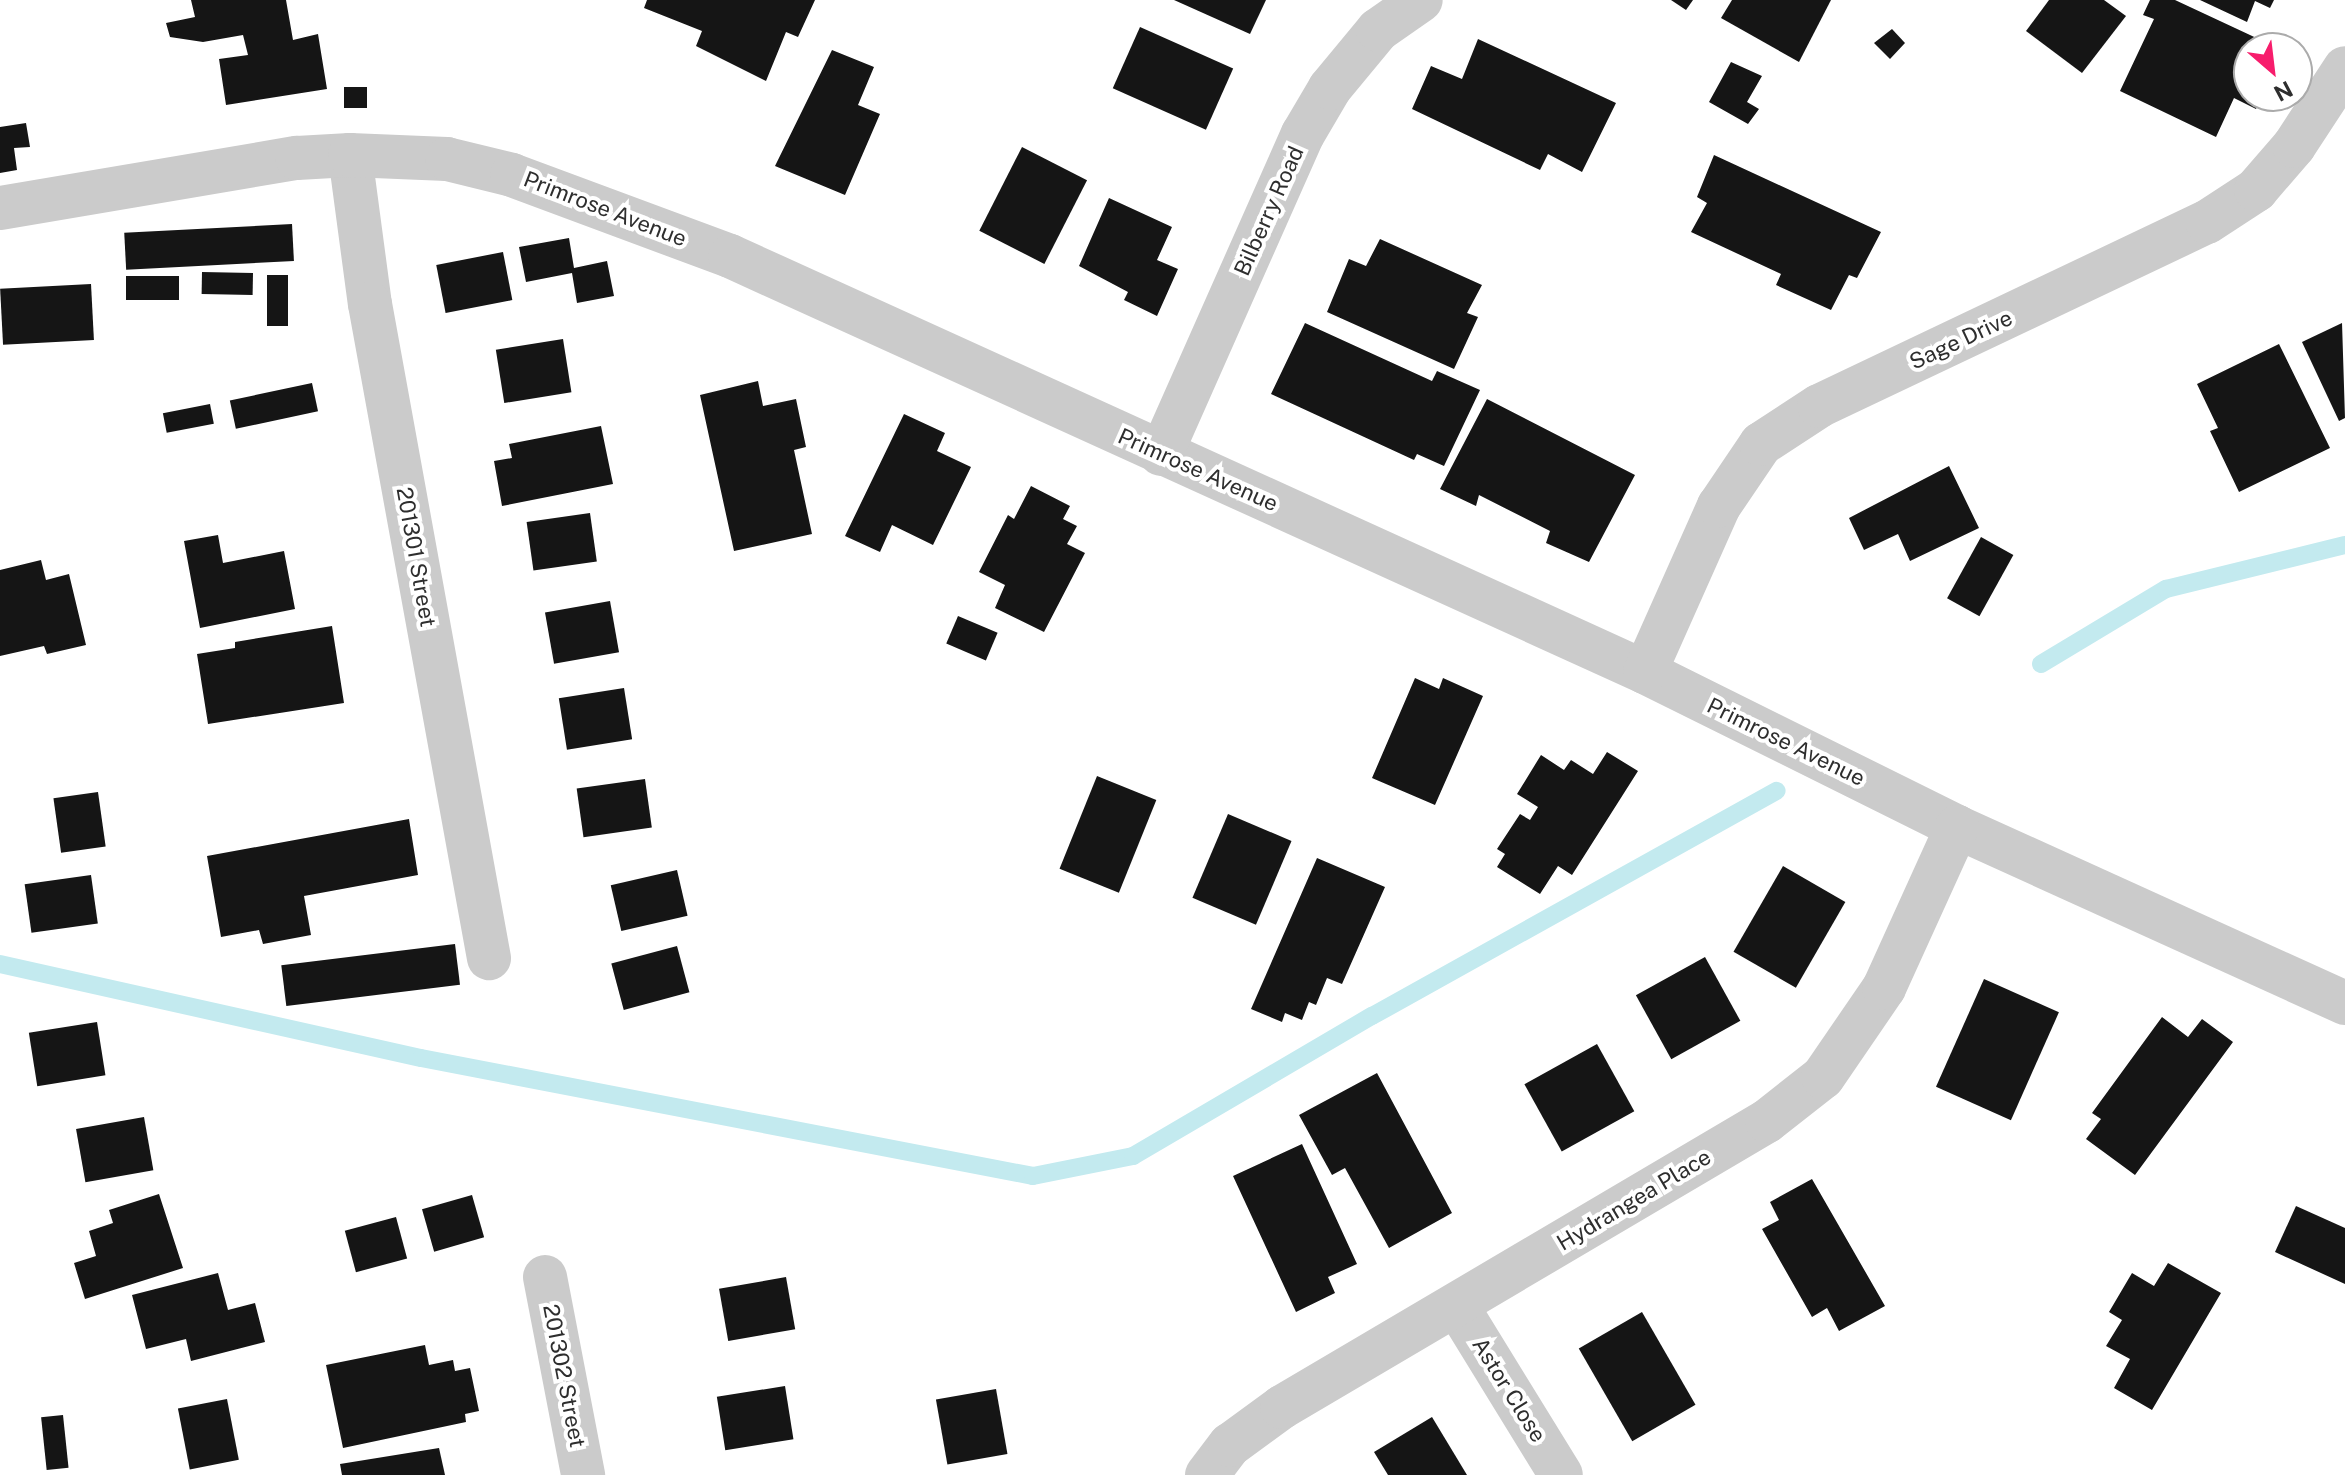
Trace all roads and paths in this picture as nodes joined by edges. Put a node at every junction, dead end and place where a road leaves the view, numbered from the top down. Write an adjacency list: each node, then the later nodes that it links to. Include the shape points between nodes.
1 (1421, 0): 5 (street, Bilberry Road, via 1378,30 1330,88 1303,134)
2 (2345, 68): 6 (street, Sage Drive, via 2294,146 2244,198 2116,268 1819,406 1761,444 1719,506)
3 (350, 155): 4 (street, Primrose Avenue, via 297,158); 5 (street, Primrose Avenue, via 447,159 512,175 600,207 730,256); 8 (street, 201301 Street, via 370,304)
4 (0, 208)
5 (1161, 454): 6 (street, Primrose Avenue)
6 (1645, 672): 7 (street, Primrose Avenue)
7 (1957, 827): 9 (street, Primrose Avenue); 11 (street, Hydrangea Place, via 1884,988 1823,1077 1767,1121)
8 (489, 958)
9 (2345, 1003)
10 (545, 1277): 12 (street, 201302 Street)
11 (1457, 1306): 13 (street, Hydrangea Place, via 1282,1407 1230,1445); 14 (street, Astor Close)
12 (583, 1475)
13 (1207, 1475)
14 (1561, 1475)

